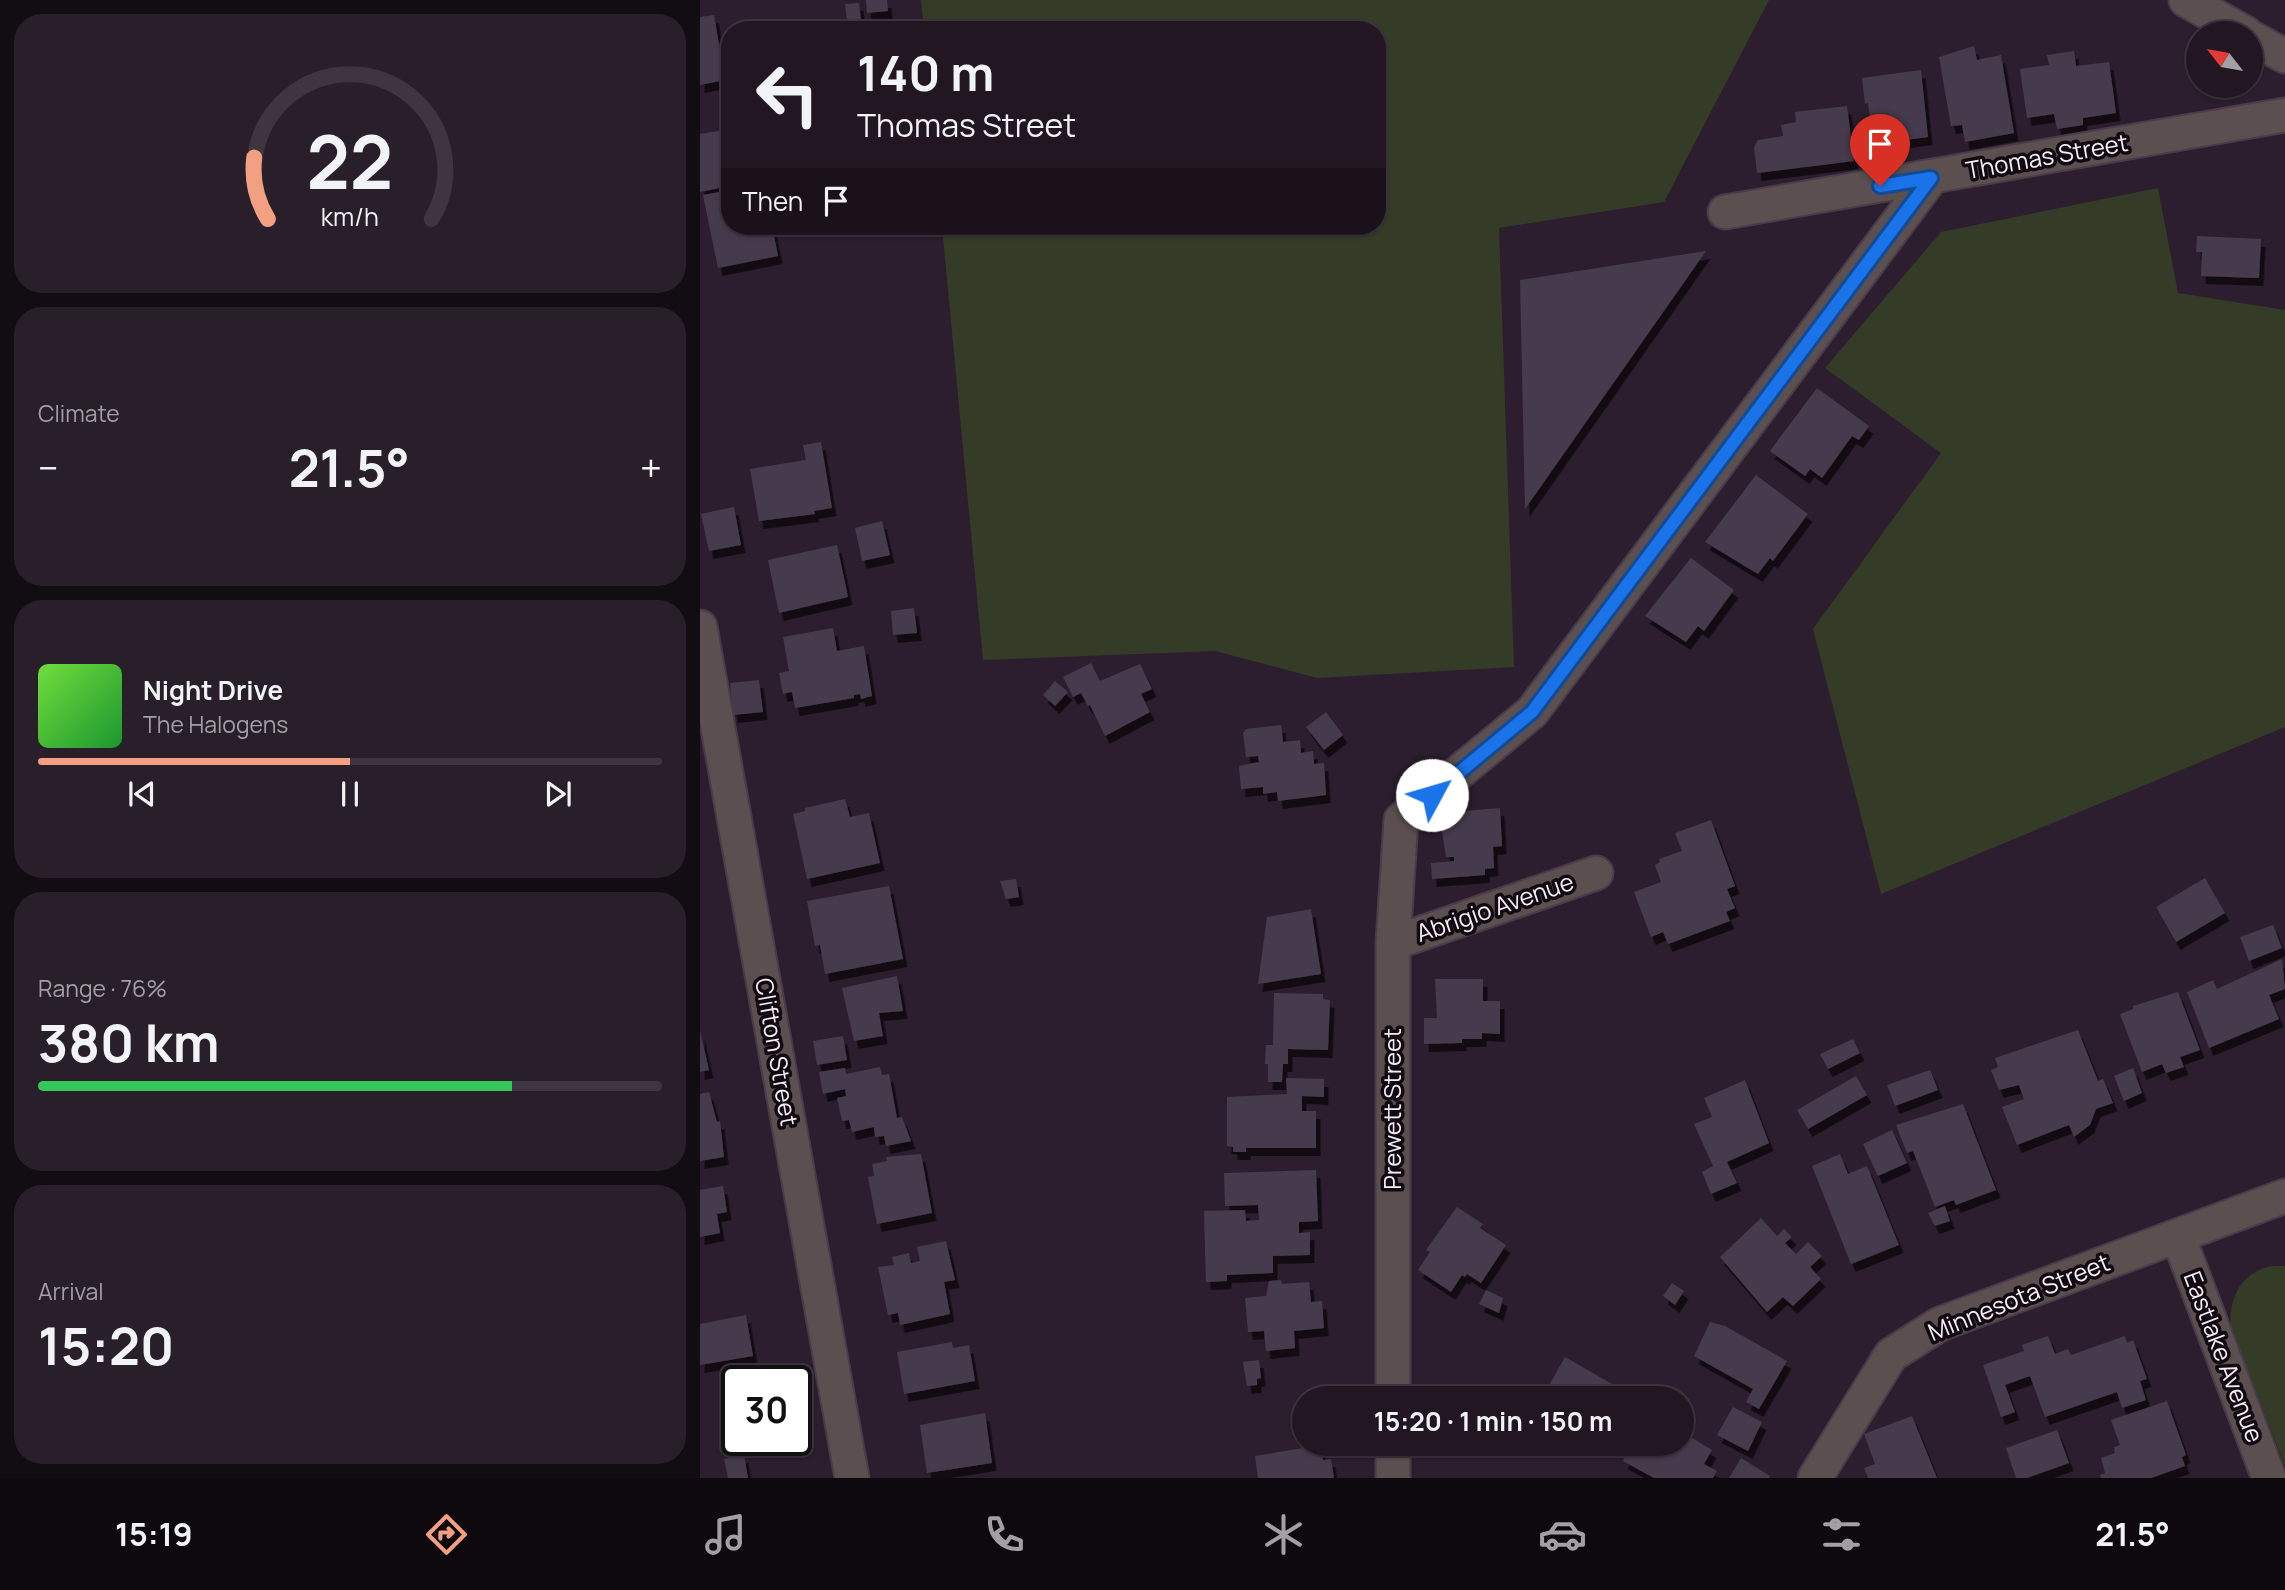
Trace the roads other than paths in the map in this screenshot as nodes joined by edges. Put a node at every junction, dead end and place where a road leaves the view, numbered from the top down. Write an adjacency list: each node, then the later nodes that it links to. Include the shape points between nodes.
1 (2186, 0): 2 (street)
2 (2224, 21)
3 (2263, 44): 4 (street)
4 (2285, 56)
5 (2285, 115): 6 (street, Thomas Street)
6 (1931, 178): 7 (street, Thomas Street); 10 (street, Prewett Street, via 1532,712 1401,820)
7 (1725, 212)
8 (700, 627): 15 (street, Clifton Street)
9 (1597, 873): 10 (street, Abrigio Avenue)
10 (1393, 943): 13 (street, Prewett Street)
11 (2285, 1196): 12 (street, Minnesota Street)
12 (2178, 1236): 17 (street, Minnesota Street, via 1940,1324 1891,1355); 18 (street, Eastlake Avenue)
13 (1393, 1386)
14 (1393, 1456): 16 (street)
15 (852, 1478)
16 (1393, 1478)
17 (1815, 1478)
18 (2269, 1478)

